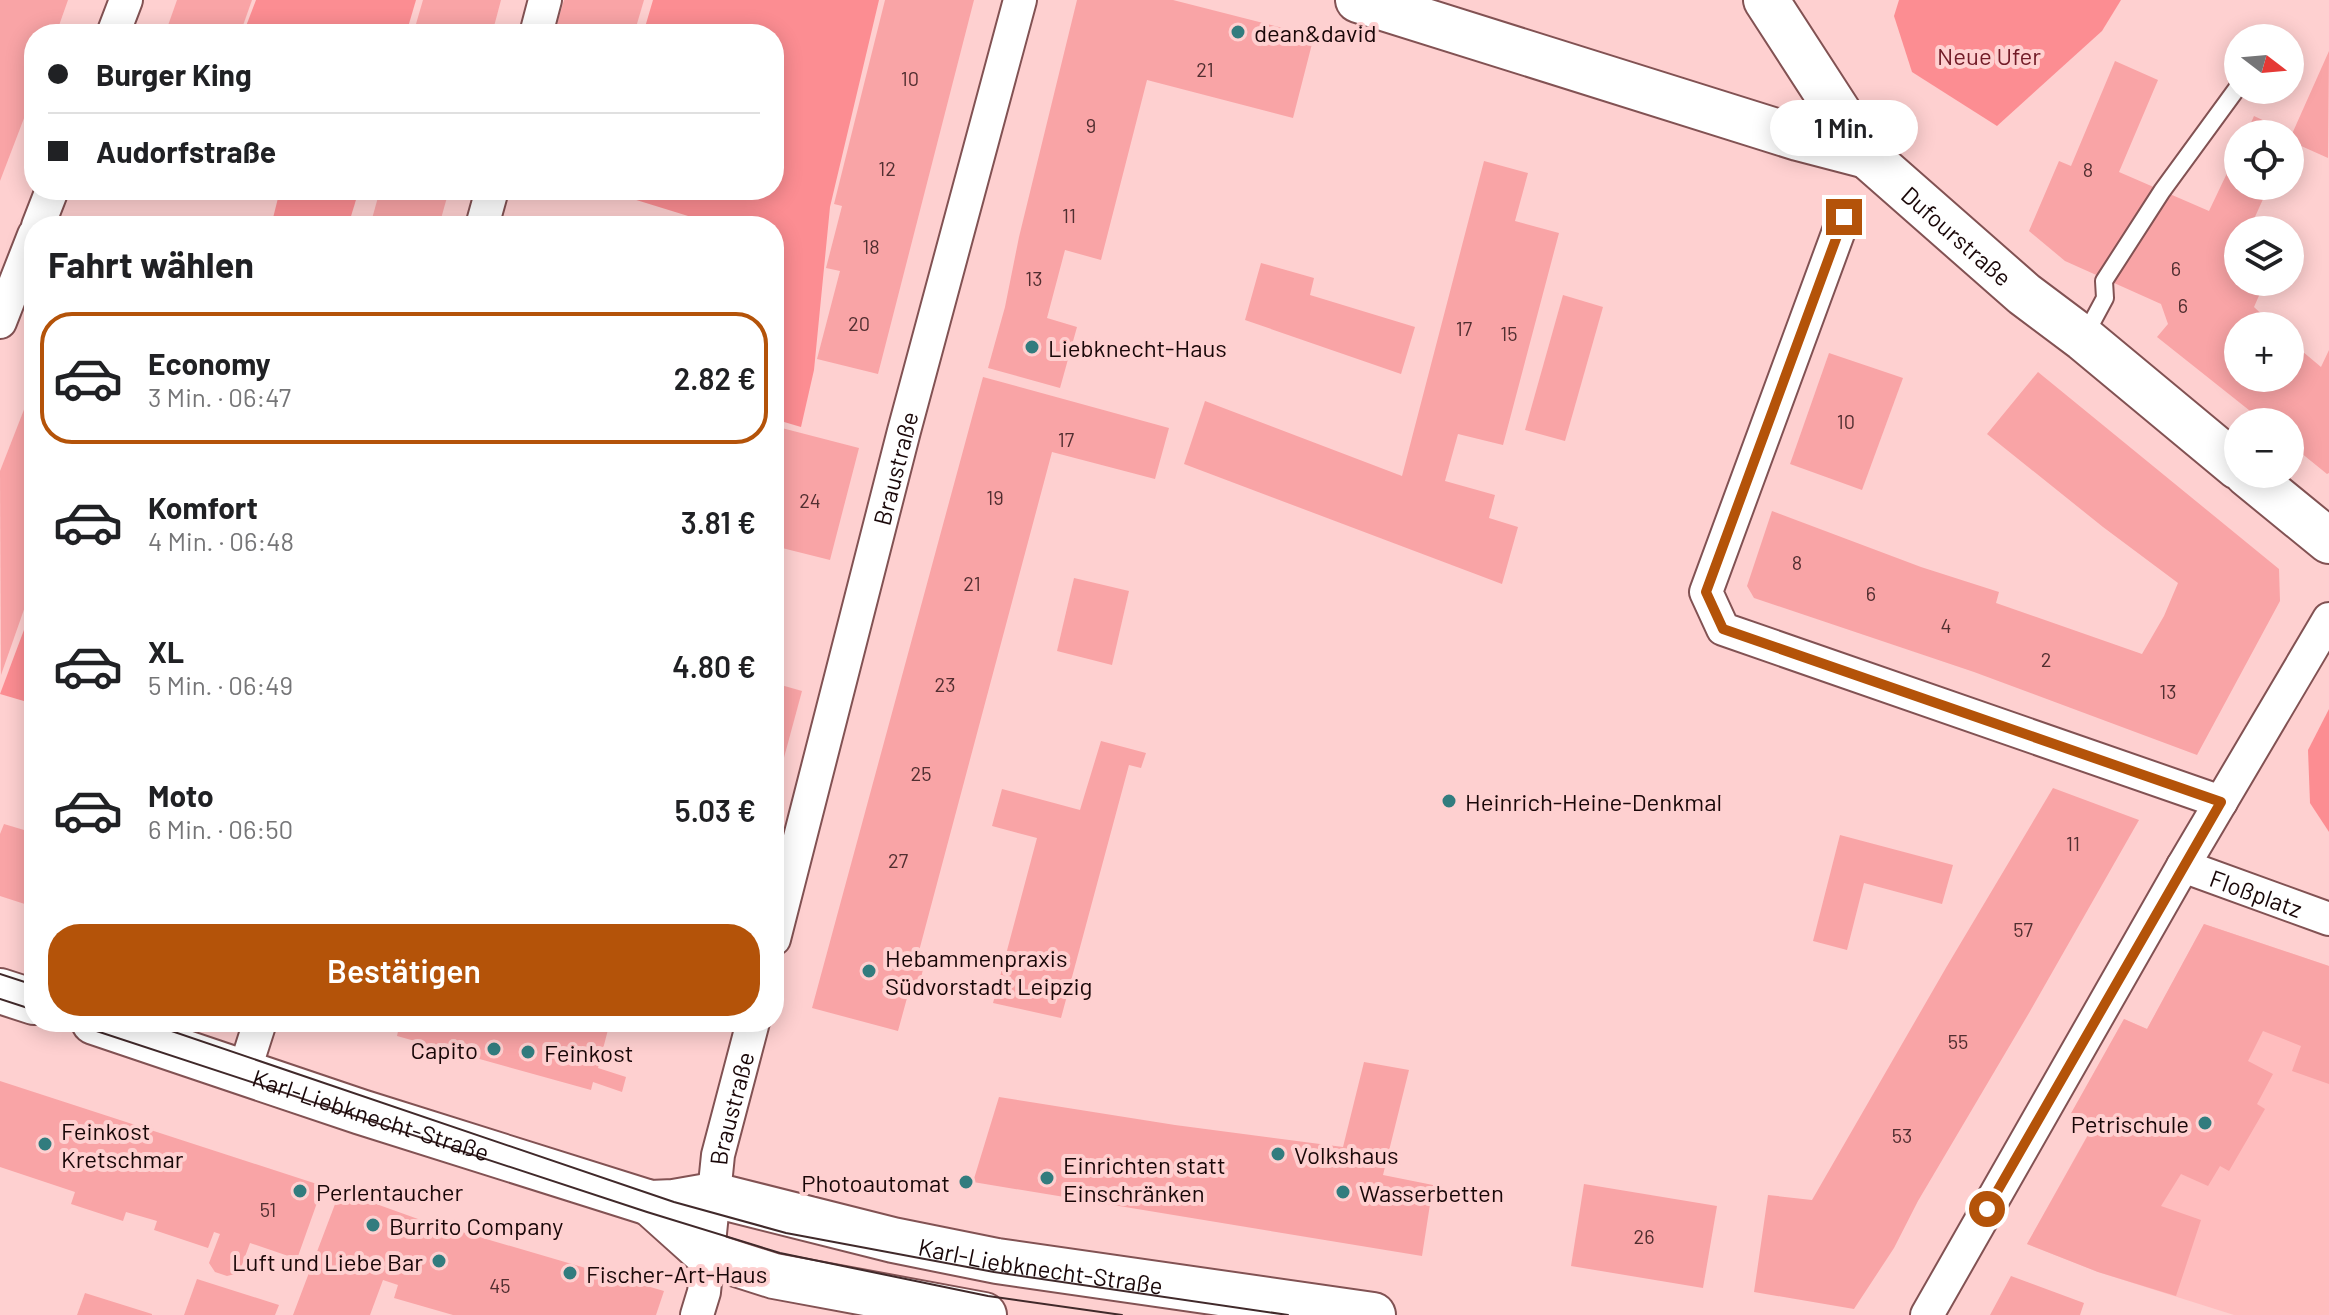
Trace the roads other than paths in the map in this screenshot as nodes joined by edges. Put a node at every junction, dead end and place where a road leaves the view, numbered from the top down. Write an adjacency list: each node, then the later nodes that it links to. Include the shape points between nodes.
1 (126, 0): 6 (street)
2 (545, 0): 7 (street)
3 (1020, 0): 20 (street, Braustraße)
4 (1358, 0): 9 (main road, Dufourstraße)
5 (1773, 10): 9 (main road)
6 (117, 24)
7 (539, 24)
8 (2226, 104): 13 (lane, via 2104,281 2105,298)
9 (1867, 156): 13 (main road, Dufourstraße, via 2024,294)
10 (1844, 217): 18 (street, via 1706,592 1723,629)
11 (24, 261): 12 (street)
12 (0, 322)
13 (2084, 339): 14 (main road, Dufourstraße)
14 (2224, 455)
15 (2264, 488): 16 (main road)
16 (2329, 541)
17 (2329, 619): 18 (street)
18 (2221, 802): 19 (street)
19 (2183, 866): 21 (street, Floßplatz); 34 (street)
20 (784, 900)
21 (2329, 919)
22 (0, 991): 23 (main road)
23 (24, 999)
24 (124, 1032): 27 (main road, Karl-Liebknecht-Straße)
25 (257, 1032): 27 (street)
26 (750, 1032): 28 (street, Braustraße, via 718,1155)
27 (244, 1072): 29 (main road, Karl-Liebknecht-Straße)
28 (714, 1195): 29 (main road, Karl-Liebknecht-Straße); 30 (street); 33 (main road, Karl-Liebknecht-Straße, via 997,1261)
29 (650, 1203): 30 (main road, Karl-Liebknecht-Straße)
30 (708, 1255): 31 (street); 32 (main road, Karl-Liebknecht-Straße, via 774,1276)
31 (697, 1315)
32 (984, 1315)
33 (1373, 1315)
34 (1927, 1315)

